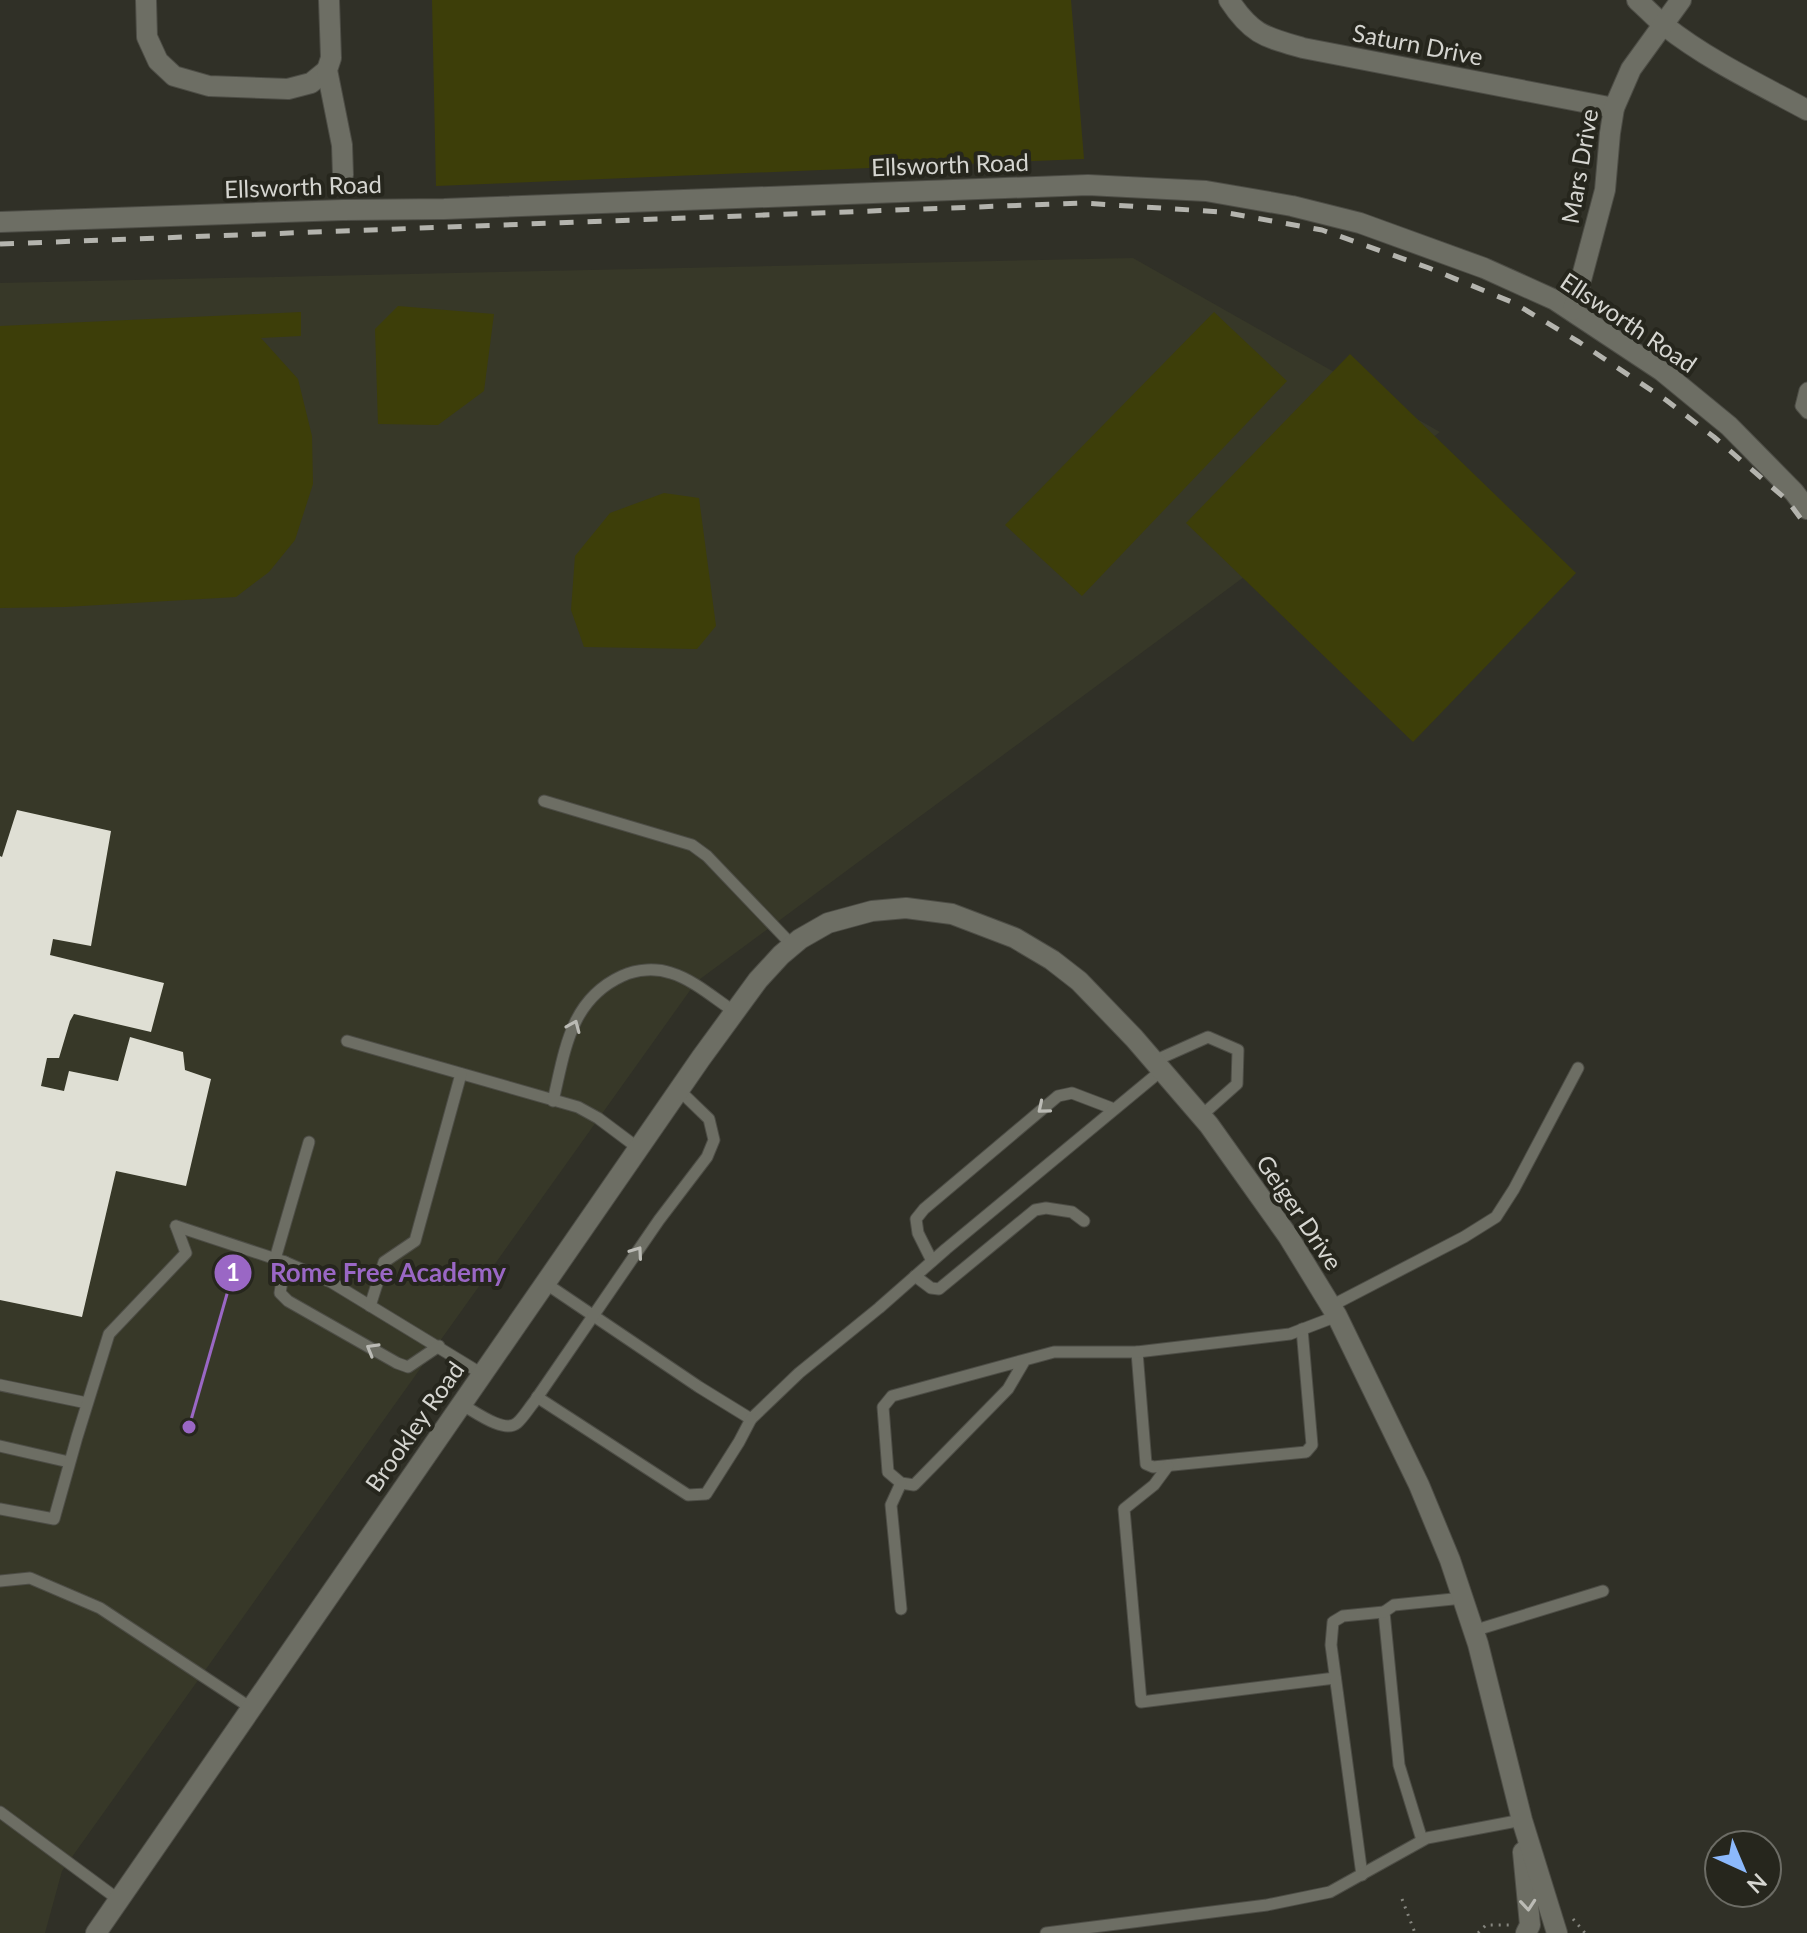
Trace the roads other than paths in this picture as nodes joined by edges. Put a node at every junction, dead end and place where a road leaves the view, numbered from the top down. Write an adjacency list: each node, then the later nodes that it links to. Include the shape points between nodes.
1 (146, 0): 7 (street, via 147,37 158,61 174,76 209,86 288,89 311,83)
2 (329, 0): 7 (street)
3 (1229, 0): 8 (street, Saturn Drive, via 1240,18 1263,36 1303,48)
4 (1637, 0): 6 (street)
5 (1681, 0): 6 (street, Mars Drive)
6 (1663, 24): 8 (street, Mars Drive, via 1631,69); 9 (street)
7 (327, 70): 10 (street)
8 (1614, 108): 12 (street, Mars Drive, via 1605,190)
9 (1807, 110)
10 (343, 175)
11 (0, 222): 12 (street, Ellsworth Road, via 1118,186 1206,191 1360,223 1484,268)
12 (1573, 310): 15 (street, Ellsworth Road, via 1662,371 1729,426)
13 (1807, 388): 14 (lane, via 1801,406)
14 (1807, 413)
15 (1807, 509)
16 (544, 801): 17 (lane, via 692,845)
17 (786, 950): 18 (street, Brookley Road); 20 (street, Geiger Drive, via 828,923 872,911 906,908 952,914 1015,938 1052,960 1079,981)
18 (735, 1012): 23 (street, Brookley Road); 24 (lane, one-way to 18, via 576,1019 607,983 629,973 670,972)
19 (347, 1041): 22 (lane)
20 (1158, 1066): 25 (lane); 26 (street, Geiger Drive); 26 (lane, via 1208,1037 1238,1050 1237,1084)
21 (1578, 1068): 35 (lane, via 1496,1217)
22 (461, 1074): 24 (lane); 34 (lane, via 415,1241 384,1262)
23 (679, 1090): 28 (street, Brookley Road); 36 (lane, one-way to 23, via 714,1140 709,1119)
24 (553, 1101): 28 (lane, via 598,1118)
25 (1114, 1109): 31 (lane); 31 (lane, one-way to 31, via 1072,1093 1058,1096 916,1219)
26 (1201, 1116): 35 (street, Geiger Drive, via 1288,1236)
27 (309, 1142): 30 (lane)
28 (638, 1148): 33 (street, Brookley Road)
29 (1084, 1221): 32 (lane, via 1072,1212 1035,1210 939,1289)
30 (280, 1260): 34 (lane); 38 (lane, one-way to 30, via 408,1367 397,1363 288,1301 280,1293); 44 (lane, via 176,1226 186,1253 109,1334)
31 (932, 1261): 32 (lane)
32 (915, 1276): 46 (lane)
33 (545, 1283): 36 (lane); 41 (street, Brookley Road)
34 (370, 1306): 38 (lane)
35 (1334, 1311): 37 (lane); 54 (street, Geiger Drive, via 1419,1485)
36 (592, 1316): 43 (lane); 46 (lane)
37 (1302, 1329): 39 (lane); 49 (lane, via 1312,1445 1306,1452)
38 (439, 1346): 41 (lane)
39 (1137, 1352): 40 (lane, via 1054,1352); 49 (lane, via 1146,1464)
40 (1025, 1360): 50 (lane, via 1008,1389 928,1472 914,1485); 50 (lane, via 892,1396 883,1407 888,1472)
41 (482, 1374): 45 (street, Brookley Road)
42 (0, 1385): 44 (lane)
43 (537, 1397): 45 (lane, via 510,1427); 46 (lane, via 688,1495 706,1494)
44 (87, 1403): 48 (lane)
45 (461, 1404): 59 (street, Brookley Road)
46 (751, 1419)
47 (0, 1446): 48 (lane)
48 (69, 1462): 51 (lane, via 54,1519)
49 (1168, 1466): 58 (lane, via 1124,1509 1141,1702)
50 (901, 1483): 55 (lane, via 891,1505)
51 (0, 1509)
52 (0, 1581): 59 (lane, via 30,1578 100,1608)
53 (1603, 1591): 57 (lane)
54 (1463, 1598): 56 (lane, via 1394,1605); 57 (street, Geiger Drive)
55 (901, 1609)
56 (1384, 1612): 58 (lane, via 1333,1622); 62 (lane, via 1399,1765)
57 (1473, 1631): 61 (street, Geiger Drive)
58 (1335, 1678): 63 (lane)
59 (251, 1708): 64 (street, Brookley Road)
60 (0, 1812): 64 (lane)
61 (1522, 1820): 62 (lane); 67 (street, Geiger Drive, one-way to 67, via 1530,1925); 68 (street, Geiger Drive)
62 (1422, 1840): 63 (lane)
63 (1362, 1875): 66 (lane, via 1330,1892 1267,1905)
64 (119, 1900): 65 (street, Brookley Road)
65 (96, 1933)
66 (1046, 1933)
67 (1526, 1933)
68 (1557, 1933)

